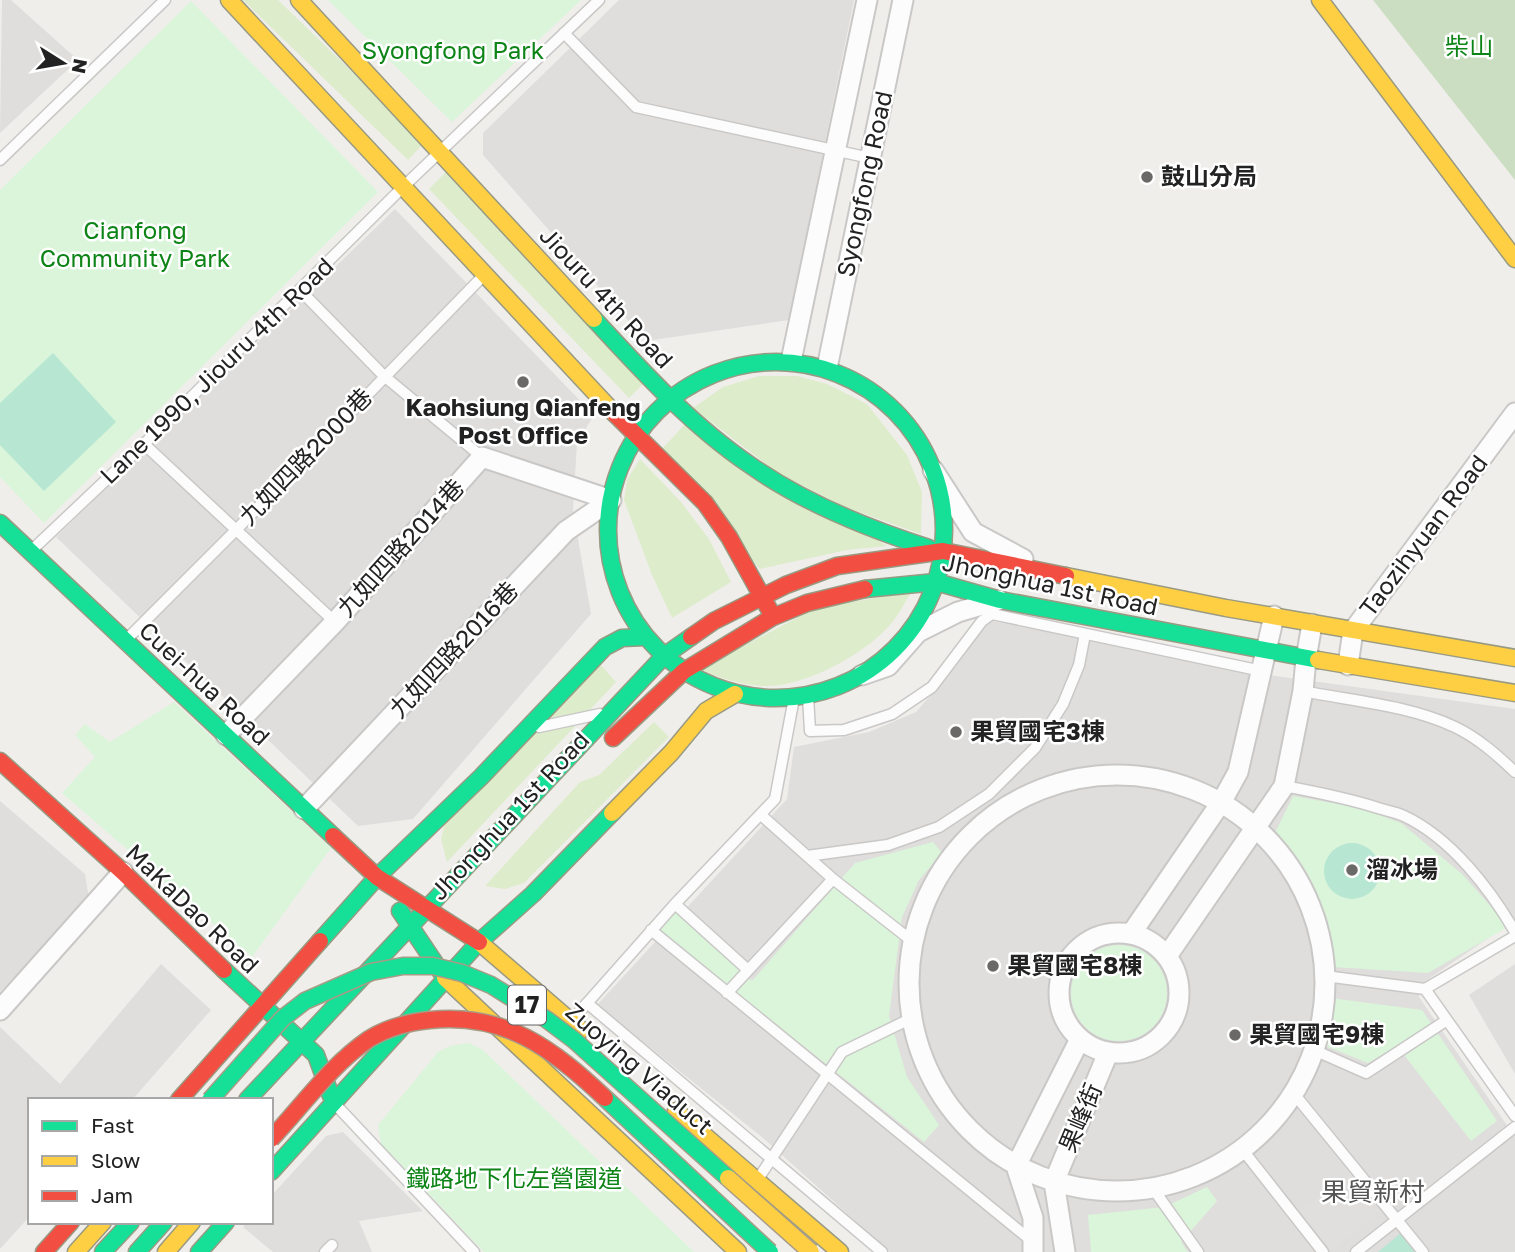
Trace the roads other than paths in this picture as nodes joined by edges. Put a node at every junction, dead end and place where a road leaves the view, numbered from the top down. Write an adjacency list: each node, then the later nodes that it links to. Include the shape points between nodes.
1 (165, 0): 12 (lane)
2 (229, 0): 13 (street)
3 (299, 0): 10 (street, Jiouru 4th Road)
4 (599, 0): 8 (lane, Lane 1990, Jiouru 4th Road)
5 (867, 0): 9 (street, Syongfong Road)
6 (903, 0): 11 (street, Syongfong Road)
7 (1320, 0): 14 (street)
8 (564, 33): 9 (lane, via 636,107); 10 (lane, Lane 1990, Jiouru 4th Road)
9 (835, 152): 11 (lane); 17 (street, Syongfong Road)
10 (439, 154): 13 (lane, Lane 1990, Jiouru 4th Road); 20 (street, Jiouru 4th Road)
11 (870, 158): 18 (street, Syongfong Road)
12 (0, 160)
13 (402, 188): 15 (street); 16 (lane, Lane 1990, Jiouru 4th Road)
14 (1515, 259)
15 (485, 273): 19 (lane, 九如四路2000巷); 22 (street)
16 (301, 291): 19 (lane); 23 (lane, Lane 1990, Jiouru 4th Road)
17 (791, 361): 18 (street); 20 (street, via 748,363 706,376)
18 (827, 368): 25 (street, via 855,380 895,410 920,442)
19 (384, 376): 24 (lane); 28 (lane, 九如四路2000巷)
20 (670, 399): 22 (street); 30 (street, Jiouru 4th Road, via 727,449 790,491 877,532)
21 (1515, 413): 39 (street, Taozihyuan Road)
22 (636, 436): 26 (street, via 620,467); 33 (street, via 705,503)
23 (144, 444): 28 (lane); 29 (lane, Lane 1990, Jiouru 4th Road)
24 (482, 457): 26 (street, 九如四路2014巷); 37 (street, 九如四路2014巷)
25 (933, 470): 30 (street, via 944,523); 31 (street, via 973,532)
26 (611, 500): 41 (street, via 608,529 617,587); 63 (street, 九如四路2016巷, via 566,531)
27 (0, 523): 29 (street, Cuei-hua Road)
28 (236, 530): 37 (lane); 42 (lane, 九如四路2000巷)
29 (30, 551): 42 (street, Cuei-hua Road)
30 (941, 551): 31 (street, Jhonghua 1st Road); 32 (street); 33 (street, Jhonghua 1st Road, via 837,566)
31 (1056, 573): 35 (street, Jhonghua 1st Road)
32 (936, 582): 34 (street, Jhonghua 1st Road); 36 (street, Jhonghua 1st Road, via 855,590); 50 (street, via 919,619 894,650)
33 (763, 596): 36 (street); 44 (street, Jhonghua 1st Road, via 714,621)
34 (1000, 600): 43 (street, Jhonghua 1st Road); 50 (street, via 958,612 918,632 888,666)
35 (1274, 616): 38 (street, Jhonghua 1st Road); 43 (street)
36 (773, 617): 48 (street, Jhonghua 1st Road)
37 (335, 622): 57 (street, 九如四路2014巷)
38 (1312, 624): 39 (street, Jhonghua 1st Road); 45 (street)
39 (1353, 631): 46 (street, Jhonghua 1st Road); 47 (street, Taozihyuan Road)
40 (1085, 634): 49 (lane); 54 (lane, via 992,614 932,687 892,714 844,730 810,732); 66 (lane, via 1079,666 1063,705 1035,748 989,794 939,827 888,845)
41 (646, 637): 44 (street); 56 (street, Jhonghua 1st Road, via 622,638 605,647)
42 (125, 640): 57 (street, Cuei-hua Road)
43 (1267, 652): 45 (street, Jhonghua 1st Road); 49 (street)
44 (664, 656): 48 (street); 55 (street, Jhonghua 1st Road)
45 (1306, 659): 47 (street, Jhonghua 1st Road); 51 (street)
46 (1515, 659)
47 (1348, 665): 52 (street, Jhonghua 1st Road)
48 (684, 671): 53 (street); 58 (street, Jhonghua 1st Road)
49 (1262, 671): 62 (street, via 1238,772)
50 (862, 675): 54 (street)
51 (1303, 691): 60 (lane, via 1416,714 1455,727 1490,748); 61 (street)
52 (1515, 693)
53 (735, 694): 54 (street); 78 (street, via 696,721 671,753)
54 (801, 697): 64 (lane, via 775,799)
55 (614, 711): 56 (lane, Jhonghua 1st Road); 71 (street, Jhonghua 1st Road)
56 (528, 729): 68 (street, Jhonghua 1st Road)
57 (226, 735): 63 (street, Cuei-hua Road)
58 (604, 749)
59 (0, 761): 67 (street, MaKaDao Road)
60 (1515, 772)
61 (1284, 786): 65 (street); 76 (lane, via 1359,801 1404,816 1474,871)
62 (1222, 801): 65 (street); 75 (street); 77 (street, via 1147,776 1095,774 1031,791 976,827 935,879)
63 (304, 809): 68 (street, Cuei-hua Road)
64 (761, 815): 66 (lane); 70 (lane)
65 (1257, 827): 80 (street); 82 (street, via 1293,869 1316,920)
66 (807, 856): 69 (lane)
67 (123, 872): 88 (street, MaKaDao Road); 89 (street)
68 (377, 877): 71 (street, Cuei-hua Road); 73 (street, Cuei-hua Road); 88 (street, Jhonghua 1st Road)
69 (833, 879): 77 (lane); 81 (lane)
70 (675, 904): 74 (lane); 81 (lane)
71 (428, 909): 72 (street, Cuei-hua Road); 73 (street, Jhonghua 1st Road)
72 (448, 915): 78 (street, Cuei-hua Road); 79 (street, Jhonghua 1st Road)
73 (411, 927): 79 (street, Cuei-hua Road); 95 (street, Jhonghua 1st Road)
74 (651, 930): 86 (lane); 87 (lane)
75 (1131, 934): 80 (street, via 1151,942); 93 (street, via 1111,933 1093,939 1065,966 1060,1005 1067,1024)
76 (1515, 934): 84 (lane)
77 (912, 941): 90 (street)
78 (479, 942): 83 (street); 92 (street, Cuei-hua Road)
79 (422, 943): 83 (street, Cuei-hua Road); 85 (street, Jhonghua 1st Road)
80 (1167, 956): 97 (street, via 1177,974 1180,995 1165,1033 1139,1050)
81 (748, 970): 86 (lane)
82 (1325, 975): 84 (lane); 96 (street, via 1323,1013)
83 (445, 978): 105 (street); 131 (street, Cuei-hua Road)
84 (1425, 989): 91 (lane)
85 (376, 991)
86 (727, 993): 100 (lane)
87 (587, 1003): 92 (lane); 110 (lane)
88 (262, 1007): 95 (street, MaKaDao Road); 102 (street, Jhonghua 1st Road)
89 (0, 1010)
90 (912, 1018): 100 (lane, via 842,1052); 111 (street, via 928,1071 964,1126)
91 (1447, 1020): 96 (lane, via 1366,1073); 106 (lane)
92 (571, 1021): 113 (street, Cuei-hua Road)
93 (1080, 1039): 97 (street); 111 (street)
94 (329, 1041): 98 (street)
95 (302, 1042): 98 (street, MaKaDao Road); 104 (street, Jhonghua 1st Road)
96 (1314, 1050): 101 (street)
97 (1108, 1053): 114 (street, 果峰街)
98 (316, 1055): 99 (street); 105 (street, MaKaDao Road)
99 (303, 1069)
100 (827, 1076): 110 (lane); 123 (lane)
101 (1295, 1094): 109 (street); 116 (lane)
102 (181, 1098)
103 (212, 1098): 133 (street, Zuoying Viaduct / 17, bridge, via 289,1012 307,1001 351,978 390,967 438,965 466,973 534,1009)
104 (249, 1098)
105 (334, 1102): 112 (street); 130 (lane)
106 (1515, 1116)
107 (1515, 1127): 116 (lane)
108 (273, 1137): 132 (street, Zuoying Viaduct / 17, bridge, via 359,1048 380,1033 408,1023 482,1021 526,1037 574,1071)
109 (1242, 1149): 115 (street, via 1197,1175); 138 (lane)
110 (771, 1159): 113 (lane); 135 (lane)
111 (1017, 1166): 114 (street); 123 (street, via 1033,1218)
112 (273, 1170)
113 (757, 1181): 134 (street, Cuei-hua Road)
114 (1054, 1182): 115 (street, via 1100,1191); 136 (street)
115 (1152, 1187): 137 (lane)
116 (1396, 1220): 139 (lane); 140 (lane)
117 (69, 1224): 124 (street)
118 (101, 1224): 125 (street)
119 (129, 1224): 126 (street)
120 (162, 1224): 127 (street)
121 (190, 1224): 128 (street)
122 (224, 1224): 129 (street)
123 (1033, 1247)
124 (44, 1252)
125 (76, 1252)
126 (103, 1252)
127 (137, 1252)
128 (166, 1252)
129 (199, 1252)
130 (474, 1252)
131 (738, 1252)
132 (770, 1252)
133 (811, 1252)
134 (840, 1252)
135 (882, 1252)
136 (1065, 1252)
137 (1198, 1252)
138 (1323, 1252)
139 (1356, 1252)
140 (1423, 1252)

